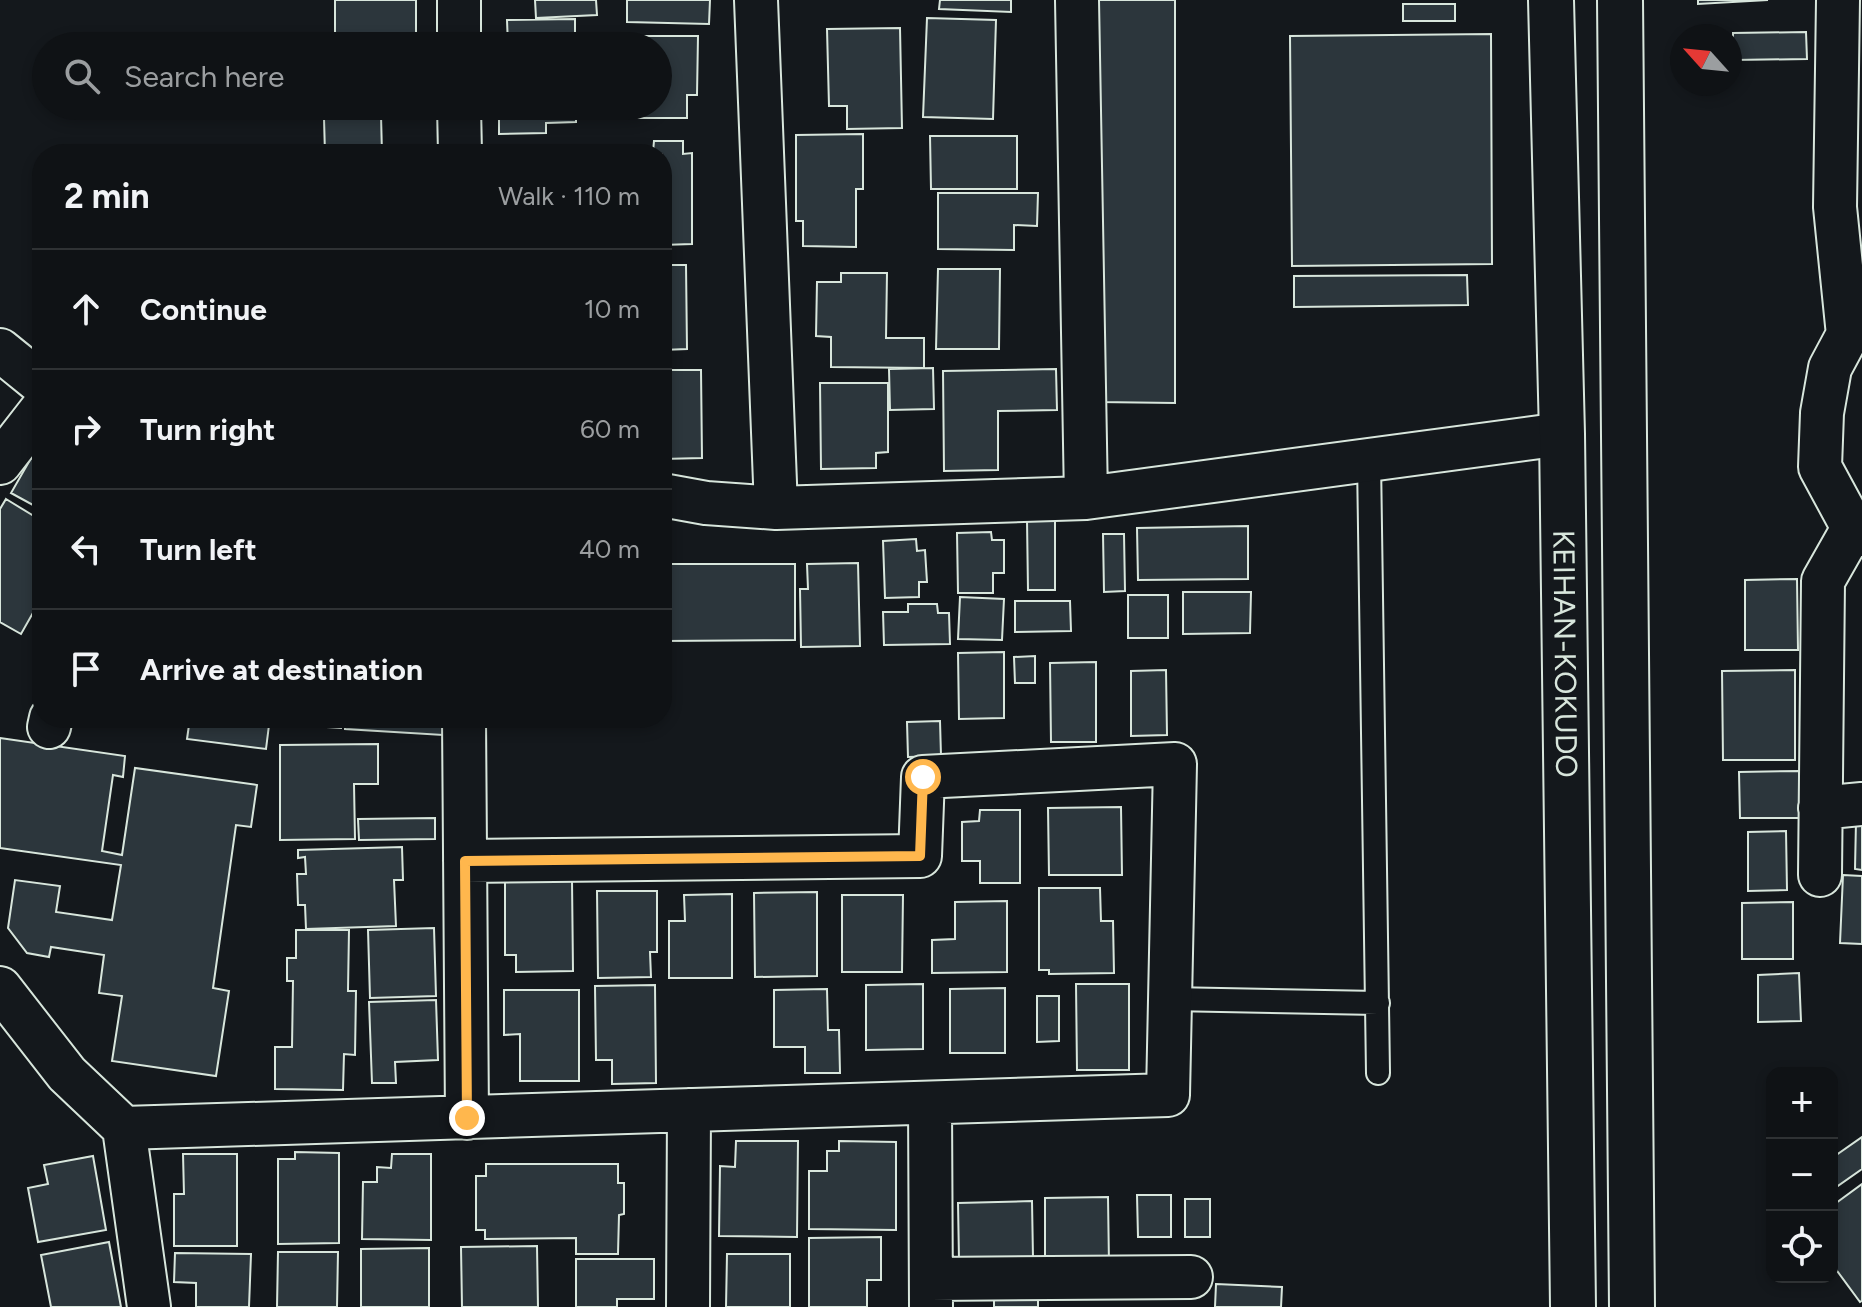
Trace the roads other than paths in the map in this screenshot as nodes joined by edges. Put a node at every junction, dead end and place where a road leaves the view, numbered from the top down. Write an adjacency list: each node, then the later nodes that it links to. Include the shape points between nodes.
1 (459, 0): 7 (street)
2 (756, 0): 19 (street)
3 (1077, 0): 18 (street)
4 (1551, 0): 14 (highway, KEIHAN-KOKUDO)
5 (1620, 0): 39 (highway, KEIHAN-KOKUDO)
6 (1838, 0): 10 (street, via 1835,207)
7 (459, 32)
8 (459, 120): 9 (street)
9 (460, 144)
10 (1855, 321): 20 (street, via 1830,368 1820,467)
11 (0, 350): 12 (street)
12 (32, 376)
13 (32, 422): 16 (street)
14 (1562, 434): 15 (street); 38 (highway, KEIHAN-KOKUDO)
15 (1369, 460): 18 (street); 28 (lane)
16 (0, 463)
17 (672, 497): 19 (street)
18 (1086, 498): 19 (street)
19 (776, 508)
20 (1857, 532): 23 (street, via 1823,581)
21 (464, 728): 24 (street)
22 (1862, 804): 23 (street)
23 (1820, 808): 25 (street)
24 (465, 861): 27 (street, via 920,856 923,777 1175,764); 32 (street)
25 (1820, 875)
26 (0, 988): 33 (street, via 67,1074)
27 (1170, 999): 28 (lane); 30 (street, via 1168,1095)
28 (1378, 1003): 29 (lane)
29 (1378, 1073)
30 (930, 1103): 31 (street); 35 (street)
31 (689, 1110): 32 (street); 37 (street)
32 (467, 1118): 33 (street)
33 (124, 1128): 36 (street)
34 (1191, 1277): 35 (street)
35 (931, 1293)
36 (149, 1307)
37 (688, 1307)
38 (1573, 1307)
39 (1632, 1307)

